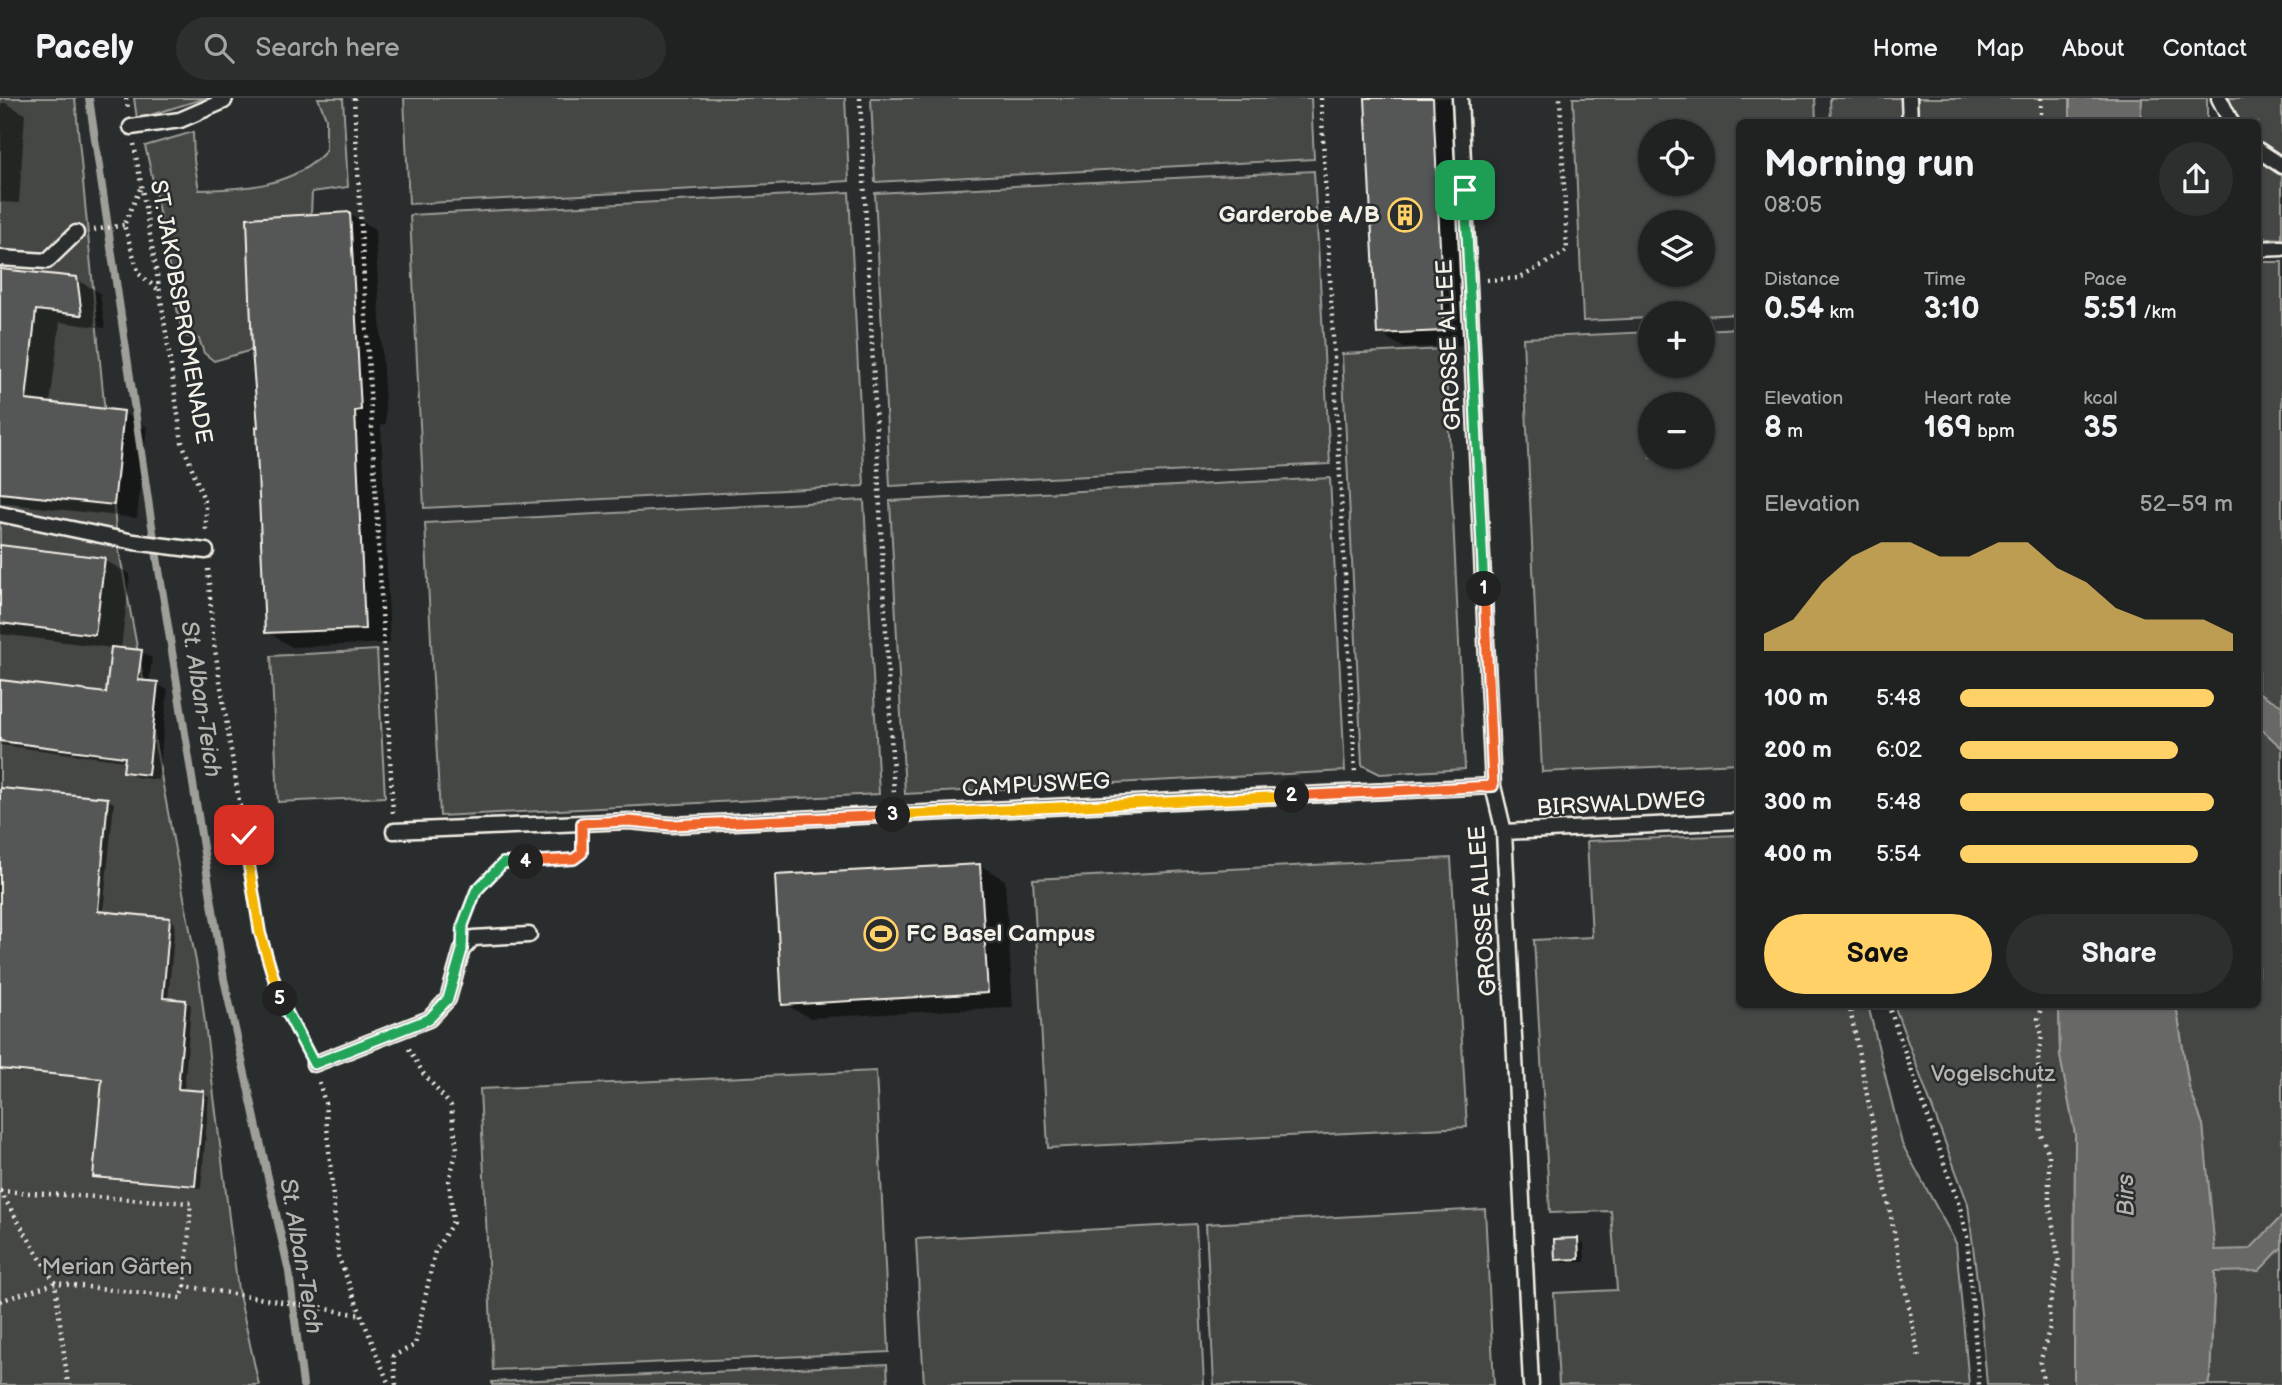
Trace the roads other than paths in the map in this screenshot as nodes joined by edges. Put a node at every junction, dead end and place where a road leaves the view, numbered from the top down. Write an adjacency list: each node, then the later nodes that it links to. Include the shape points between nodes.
1 (225, 98): 7 (lane, via 180,120)
2 (1460, 98): 16 (lane, GROSSE ALLEE)
3 (1909, 98): 5 (lane)
4 (2218, 98): 6 (lane)
5 (1910, 119)
6 (2229, 119)
7 (131, 127)
8 (2261, 152): 9 (lane)
9 (2282, 166)
10 (76, 233): 13 (lane, via 47,261)
11 (2282, 248): 12 (lane)
12 (2261, 249)
13 (0, 258)
14 (0, 514): 15 (lane, via 135,542)
15 (206, 551)
16 (1493, 786): 18 (lane, CAMPUSWEG, via 671,825 629,821); 19 (lane, GROSSE ALLEE)
17 (1736, 821): 19 (lane, BIRSWALDWEG)
18 (394, 831)
19 (1504, 832): 22 (lane, GROSSE ALLEE)
20 (529, 935): 21 (lane, via 473,938 462,950 448,999 429,1019)
21 (314, 1064)
22 (1531, 1385)

